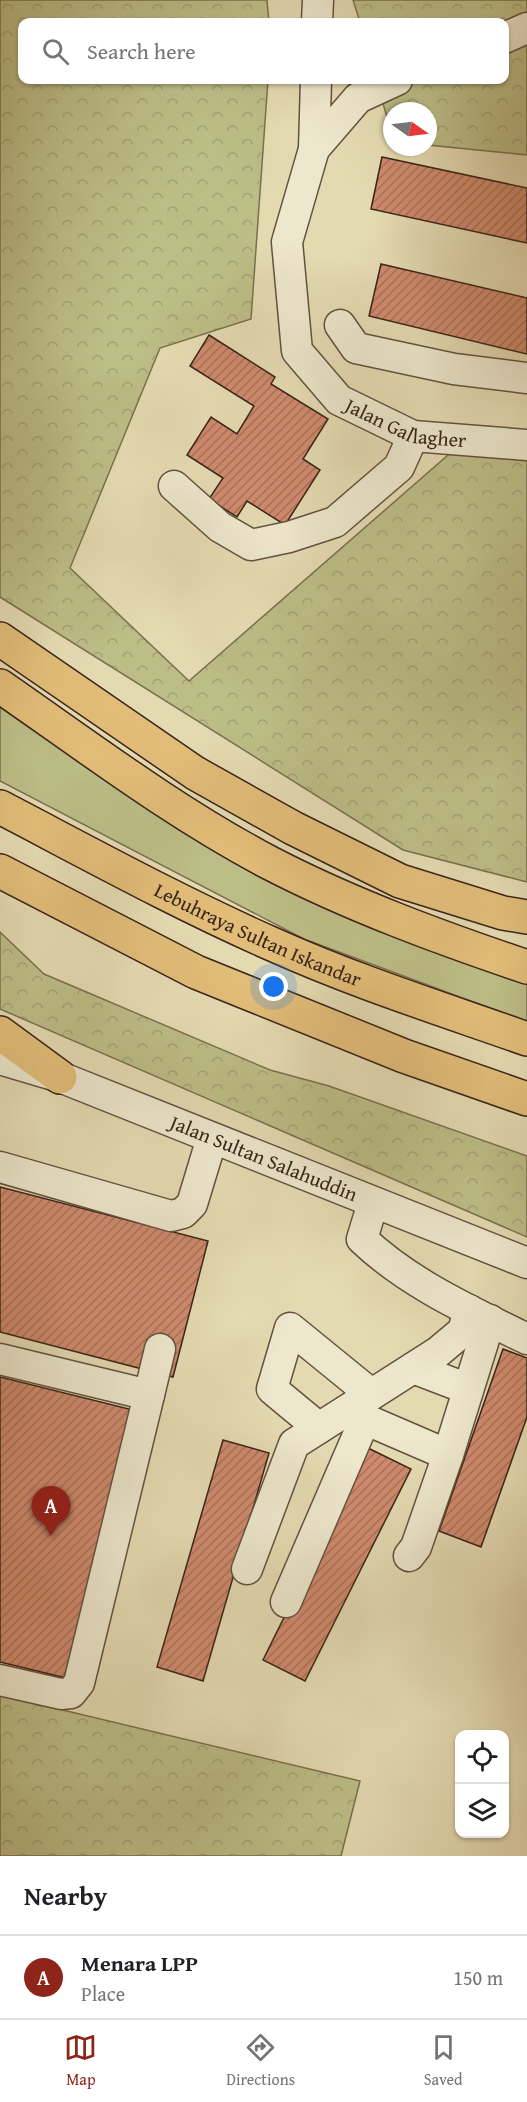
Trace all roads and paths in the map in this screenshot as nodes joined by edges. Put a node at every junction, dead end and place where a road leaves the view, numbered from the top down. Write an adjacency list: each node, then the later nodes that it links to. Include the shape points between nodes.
1 (318, 0): 2 (street)
2 (317, 18)
3 (527, 28): 4 (street)
4 (509, 36)
5 (316, 84): 7 (street, Jalan Gallagher)
6 (389, 84): 7 (street, via 358,98)
7 (314, 149): 10 (street, Jalan Gallagher, via 287,242 297,351 339,400)
8 (340, 325): 9 (street, via 356,348 454,369)
9 (527, 378)
10 (413, 436): 11 (street, Jalan Gallagher); 12 (street, via 399,467 335,522 251,545 220,527)
11 (527, 445)
12 (174, 486)
13 (0, 639): 17 (main road, via 195,773 293,828 400,880)
14 (0, 686): 18 (main road, via 189,817 271,863 362,904)
15 (0, 807): 20 (main road, Lebuhraya Sultan Iskandar, via 274,945)
16 (0, 871): 23 (main road, via 196,972 404,1056)
17 (519, 918)
18 (527, 967)
19 (0, 1033): 22 (main road)
20 (527, 1039)
21 (0, 1059): 22 (street, Jalan Sultan Salahuddin)
22 (60, 1077): 24 (street, Jalan Sultan Salahuddin)
23 (527, 1099)
24 (212, 1138): 25 (street, via 192,1204 183,1213 171,1216); 26 (street, Jalan Sultan Salahuddin)
25 (0, 1167)
26 (373, 1203): 27 (street, Jalan Sultan Salahuddin); 28 (street, via 362,1239 384,1260)
27 (527, 1263)
28 (479, 1315): 29 (street); 32 (street, via 438,1352); 33 (street)
29 (527, 1339)
30 (160, 1349): 34 (street)
31 (0, 1359): 34 (street)
32 (413, 1368): 33 (street); 35 (street)
33 (468, 1389): 37 (street)
34 (149, 1395): 41 (street, via 79,1683 71,1693 61,1694)
35 (361, 1408): 36 (street); 36 (street, via 290,1328 272,1389); 37 (street); 40 (street)
36 (319, 1428): 39 (street, via 294,1444)
37 (448, 1455): 38 (street, via 416,1547)
38 (409, 1556)
39 (247, 1569)
40 (286, 1602)
41 (0, 1680)

